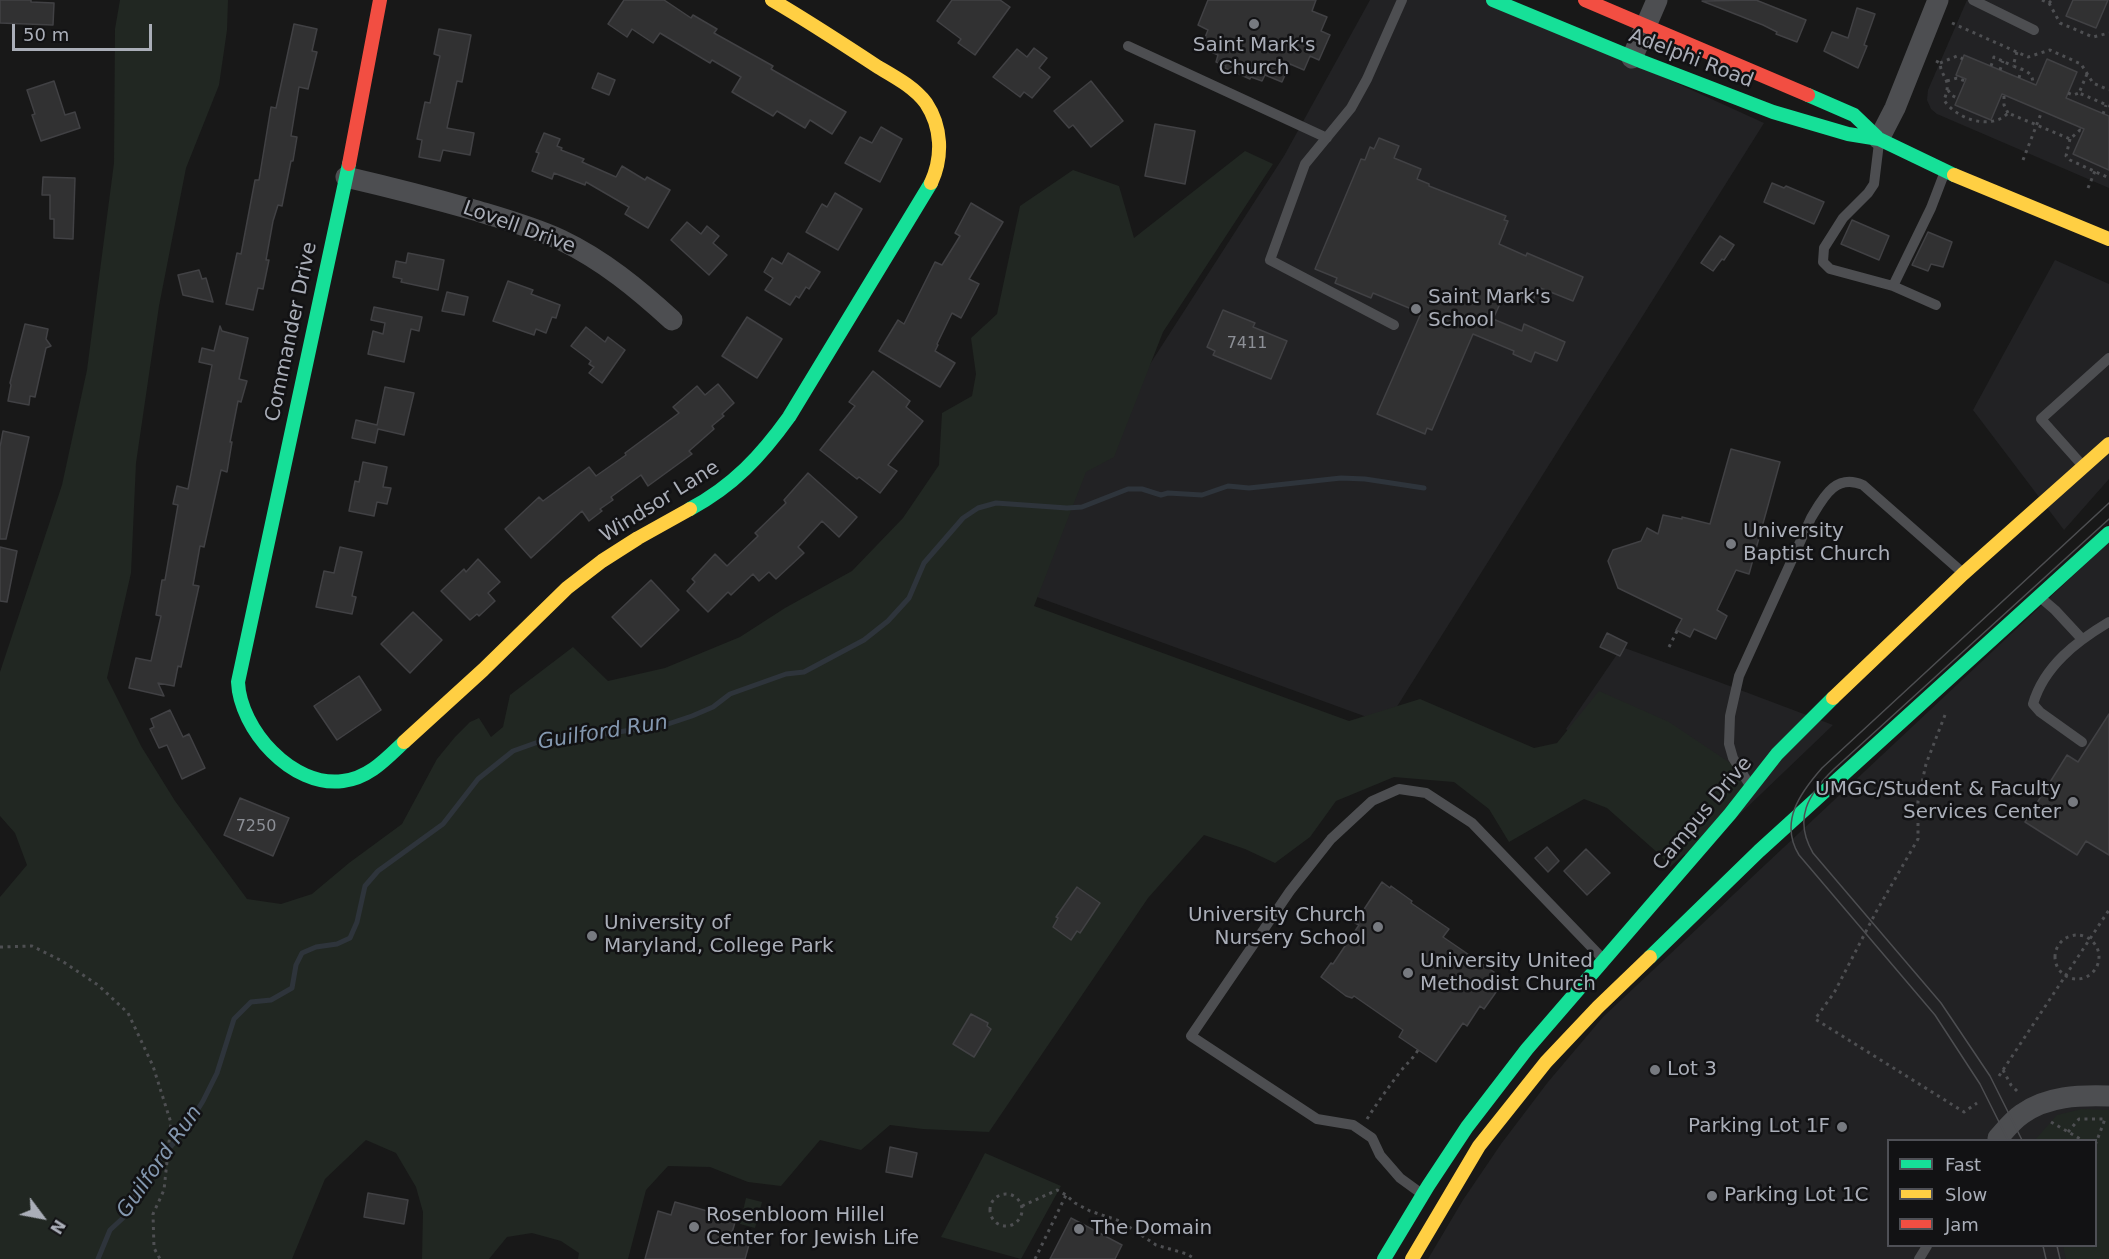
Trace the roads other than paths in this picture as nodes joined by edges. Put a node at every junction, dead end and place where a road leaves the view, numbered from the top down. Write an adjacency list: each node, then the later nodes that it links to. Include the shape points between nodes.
1 (380, 0): 16 (street, Commander Drive)
2 (772, 0): 30 (street, Windsor Lane, via 915,91 934,118 940,154 936,174 923,196 789,417 766,448 717,494 638,538 567,588 397,750 366,774 326,782 307,778 287,765 247,721 238,692)
3 (1402, 0): 13 (lane, via 1363,87)
4 (1494, 0): 12 (street, Adelphi Road)
5 (1586, 0): 9 (street, Adelphi Road)
6 (1657, 0): 9 (street)
7 (1938, 0): 14 (street)
8 (1972, 0): 10 (lane)
9 (1646, 26): 12 (street); 14 (street, Adelphi Road, via 1854,115)
10 (2034, 30)
11 (1128, 46): 13 (lane)
12 (1632, 58): 14 (street, Adelphi Road, via 1773,112)
13 (1327, 138): 21 (lane, via 1305,164 1270,260)
14 (1879, 140): 15 (street, Adelphi Road); 18 (lane, via 1874,184 1824,248 1823,262 1830,269)
15 (1946, 171): 17 (street, Adelphi Road); 18 (lane)
16 (346, 177): 20 (street, Lovell Drive, via 502,218 561,240 626,280); 30 (street, Commander Drive)
17 (2109, 238)
18 (1893, 286): 19 (lane)
19 (1936, 305)
20 (672, 320)
21 (1394, 325)
22 (2109, 358): 24 (lane, via 2041,419)
23 (2109, 444): 24 (street, Campus Drive)
24 (2084, 466): 26 (street, Campus Drive)
25 (2109, 532): 27 (street)
26 (1964, 574): 32 (street, Campus Drive, via 1822,708); 32 (lane, via 1863,485 1852,480 1832,488 1811,518 1739,676 1730,716 1729,744)
27 (2038, 596): 29 (lane); 37 (street, via 1759,851 1598,1007 1546,1062 1479,1146)
28 (2109, 622): 29 (lane)
29 (2081, 639): 31 (lane, via 2052,668 2033,704)
30 (240, 672)
31 (2082, 742)
32 (1750, 787): 33 (street, Campus Drive)
33 (1605, 961): 36 (street, Campus Drive, via 1527,1049 1467,1127); 36 (lane, via 1472,823 1426,794 1399,789 1372,801 1331,839 1290,891 1191,1036 1317,1119 1353,1125 1372,1138 1380,1155 1400,1178)
34 (2109, 1096): 35 (street, via 2077,1095 2043,1104 2022,1114)
35 (1997, 1139)
36 (1423, 1194): 37 (lane); 38 (street, Campus Drive)
37 (1442, 1207): 39 (street)
38 (1384, 1259)
39 (1412, 1259)

